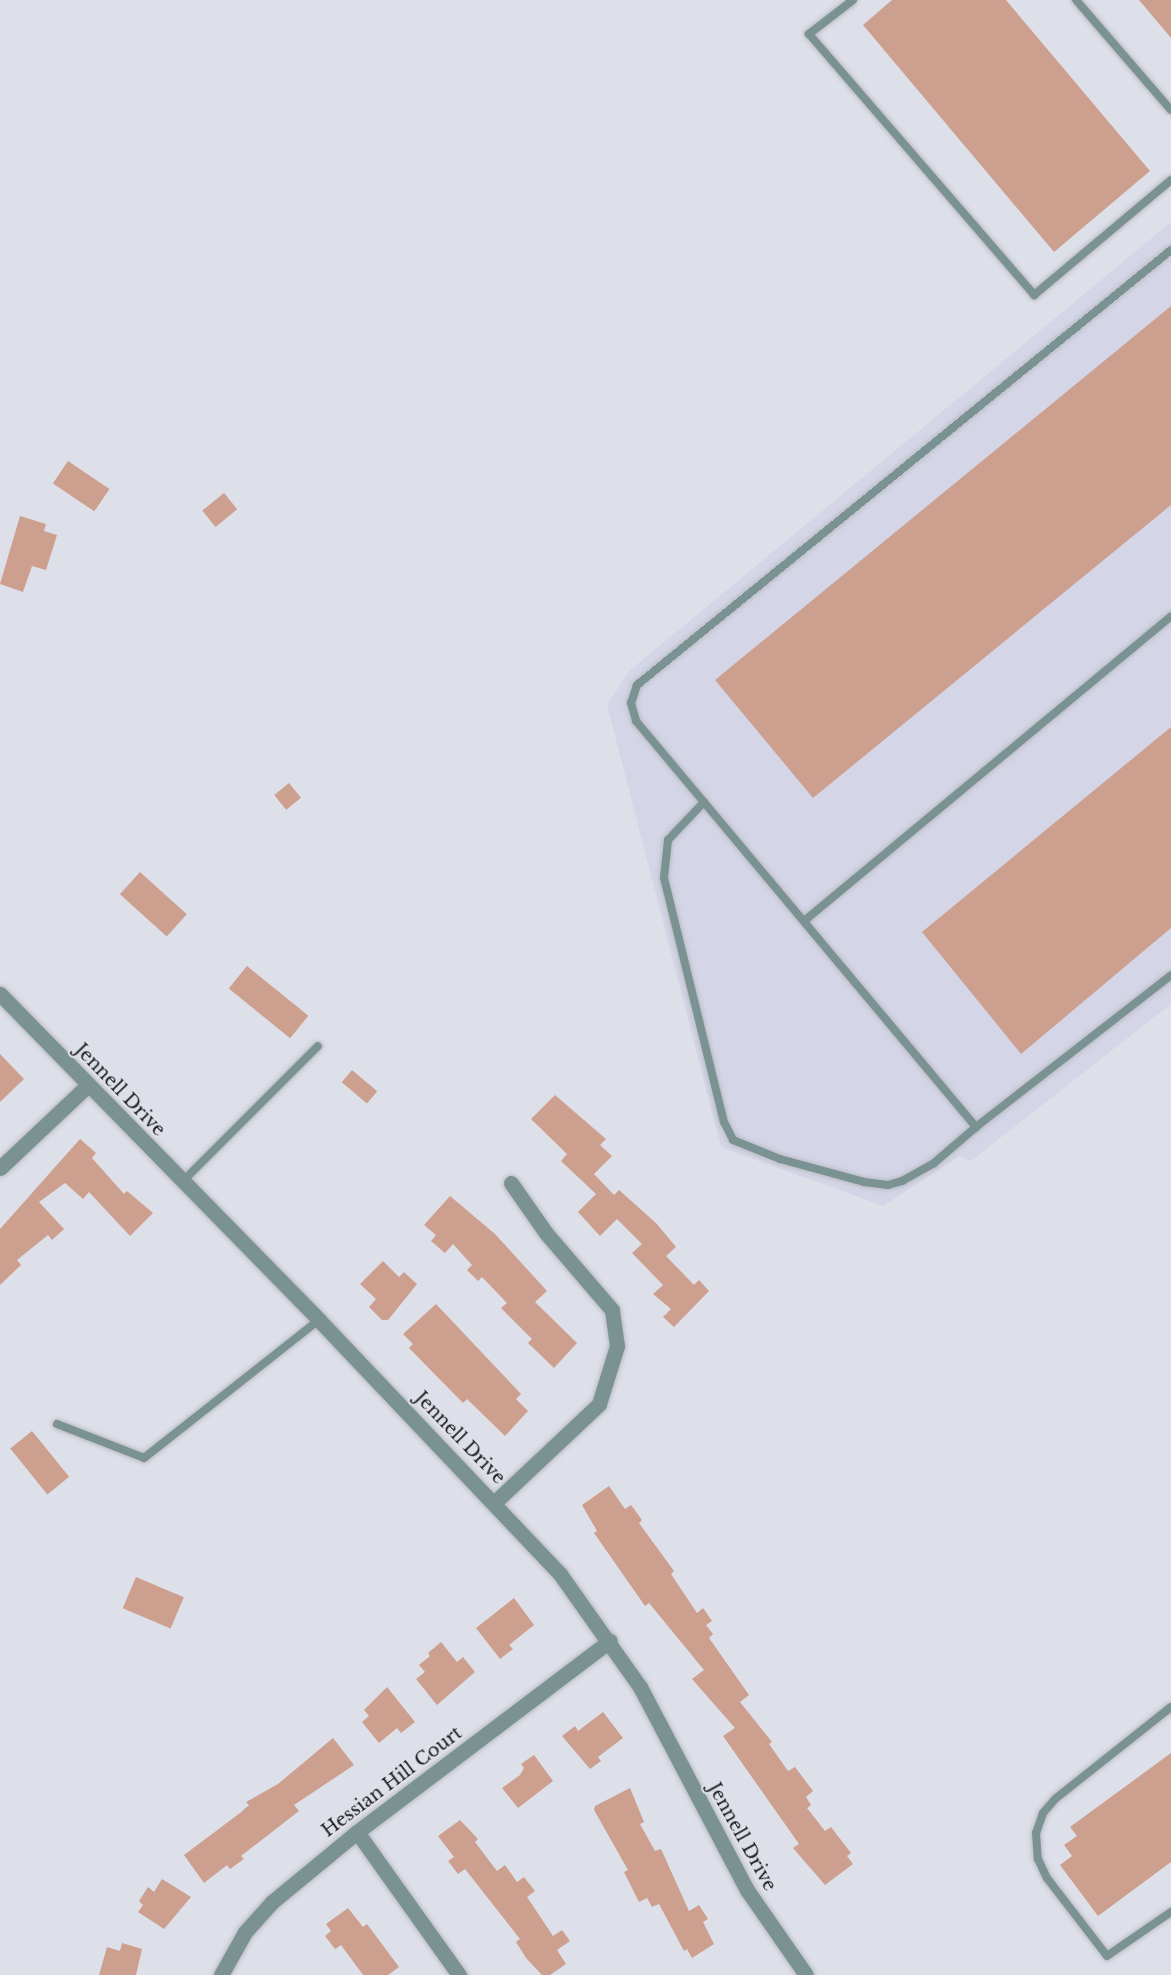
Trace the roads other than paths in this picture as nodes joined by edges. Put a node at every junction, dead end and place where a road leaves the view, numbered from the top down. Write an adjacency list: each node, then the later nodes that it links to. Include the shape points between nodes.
1 (852, 0): 4 (lane, via 809,34 1034,295)
2 (1076, 0): 3 (lane)
3 (1171, 110)
4 (1171, 180)
5 (1171, 250): 7 (lane, via 637,686 631,703 636,721)
6 (1171, 616): 8 (lane)
7 (704, 802): 8 (lane); 13 (lane, via 668,840 664,878 723,1122 734,1140 780,1159 888,1185 934,1163)
8 (804, 921): 13 (lane)
9 (1171, 975): 13 (lane)
10 (0, 994): 12 (street, Jennell Drive)
11 (318, 1046): 15 (lane)
12 (88, 1085): 14 (street); 15 (street, Jennell Drive)
13 (976, 1127)
14 (0, 1168)
15 (182, 1182): 17 (street, Jennell Drive)
16 (512, 1183): 19 (street, via 546,1233 612,1310 617,1346 599,1404)
17 (319, 1320): 18 (lane, via 144,1458); 19 (street, Jennell Drive)
18 (57, 1424)
19 (495, 1502): 20 (street, Jennell Drive, via 560,1575)
20 (610, 1641): 22 (street, Hessian Hill Court); 26 (street, Jennell Drive, via 670,1742 747,1890)
21 (1171, 1707): 23 (lane, via 1056,1798 1043,1813 1036,1833 1038,1860 1047,1878 1107,1956)
22 (357, 1832): 24 (street, Hessian Hill Court, via 272,1902 245,1932); 25 (street)
23 (1171, 1912)
24 (221, 1975)
25 (459, 1975)
26 (806, 1975)

